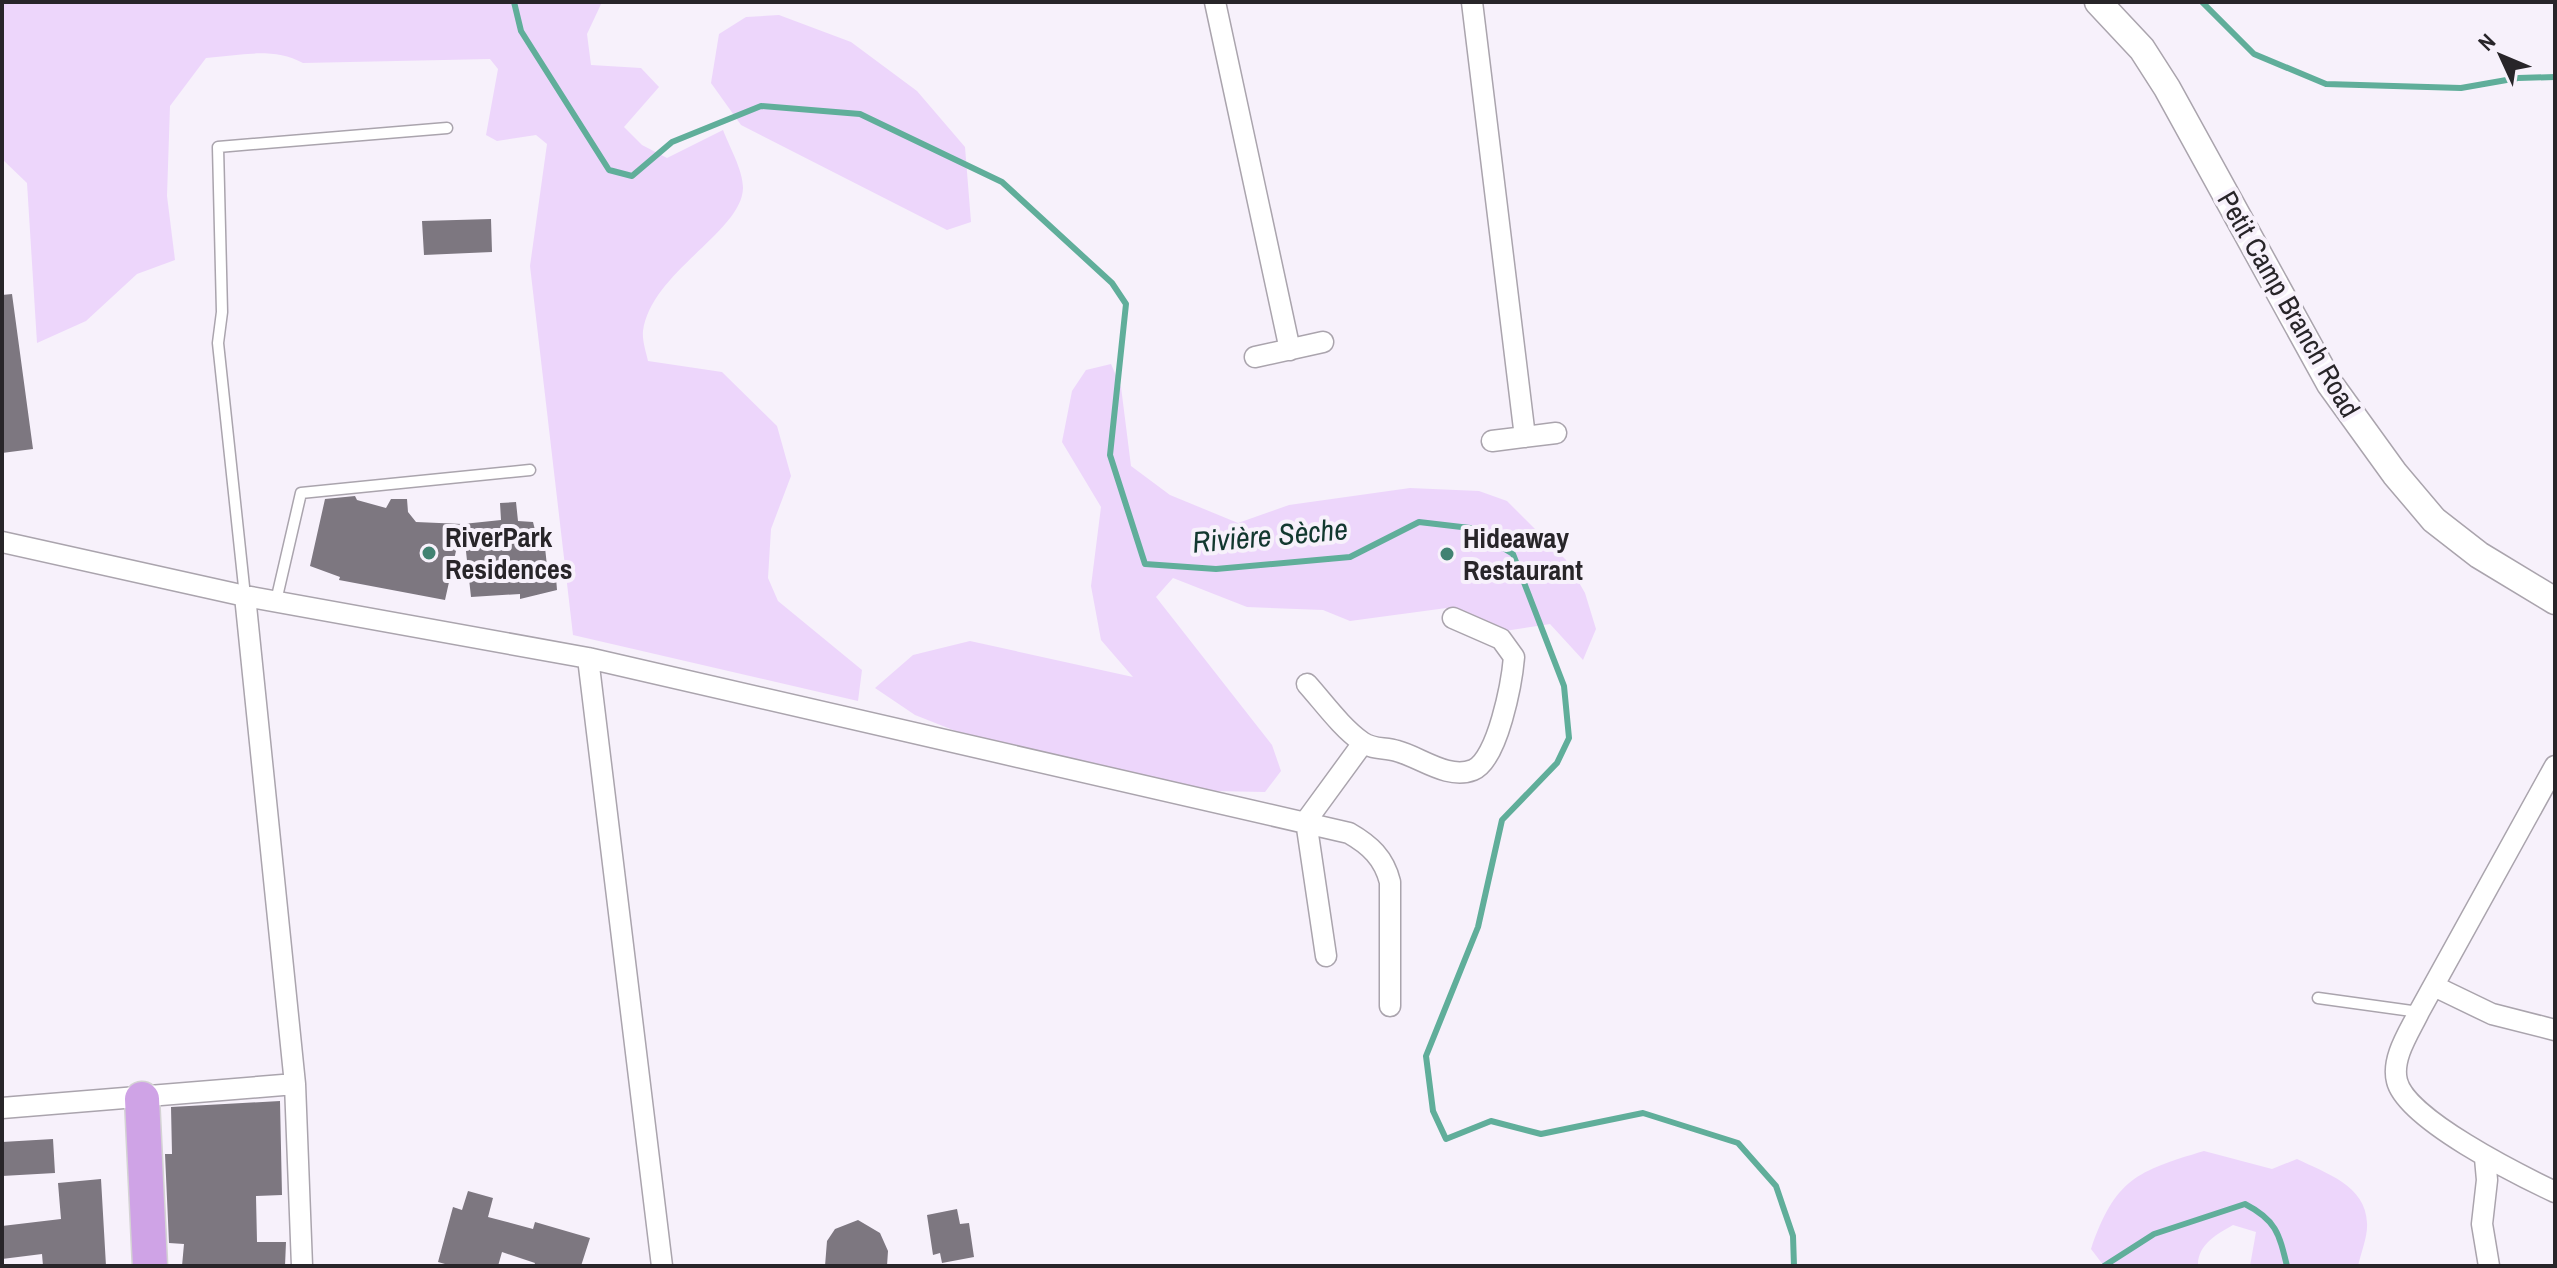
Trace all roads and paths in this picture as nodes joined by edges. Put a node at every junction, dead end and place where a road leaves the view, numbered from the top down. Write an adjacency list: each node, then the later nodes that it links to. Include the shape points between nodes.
1 (1215, 2): 6 (street)
2 (1472, 2): 9 (street)
3 (2098, 2): 15 (street, Petit Camp Branch Road, via 2142,49 2167,88 2330,384 2395,474 2434,520 2479,555)
4 (447, 128): 13 (lane, via 218,147 218,343)
5 (1323, 342): 6 (street)
6 (1290, 350): 7 (street)
7 (1255, 357)
8 (1556, 433): 9 (street)
9 (1525, 437): 10 (street)
10 (1492, 441)
11 (530, 470): 14 (lane, via 301,493)
12 (2, 542): 13 (street)
13 (245, 596): 14 (street); 29 (street)
14 (276, 601): 17 (street)
15 (2555, 601)
16 (1453, 618): 19 (street, via 1501,639 1514,657 1511,687 1486,760 1473,770 1454,772)
17 (588, 658): 22 (street); 36 (street)
18 (1307, 684): 19 (street)
19 (1363, 743): 22 (street)
20 (2555, 766): 21 (street)
21 (2549, 789): 24 (street)
22 (1306, 821): 23 (street); 26 (street, via 1365,842 1386,866)
23 (1326, 956)
24 (2436, 987): 27 (street); 28 (street, via 2492,1014)
25 (2318, 998): 27 (lane)
26 (1390, 1006)
27 (2419, 1012): 32 (street, via 2400,1051 2396,1079 2406,1099)
28 (2555, 1030)
29 (295, 1084): 30 (street); 35 (street)
30 (142, 1099): 31 (street); 34 (main road)
31 (2, 1108)
32 (2485, 1158): 33 (street); 37 (street, via 2482,1224)
33 (2555, 1192)
34 (150, 1266)
35 (302, 1266)
36 (662, 1266)
37 (2489, 1266)

